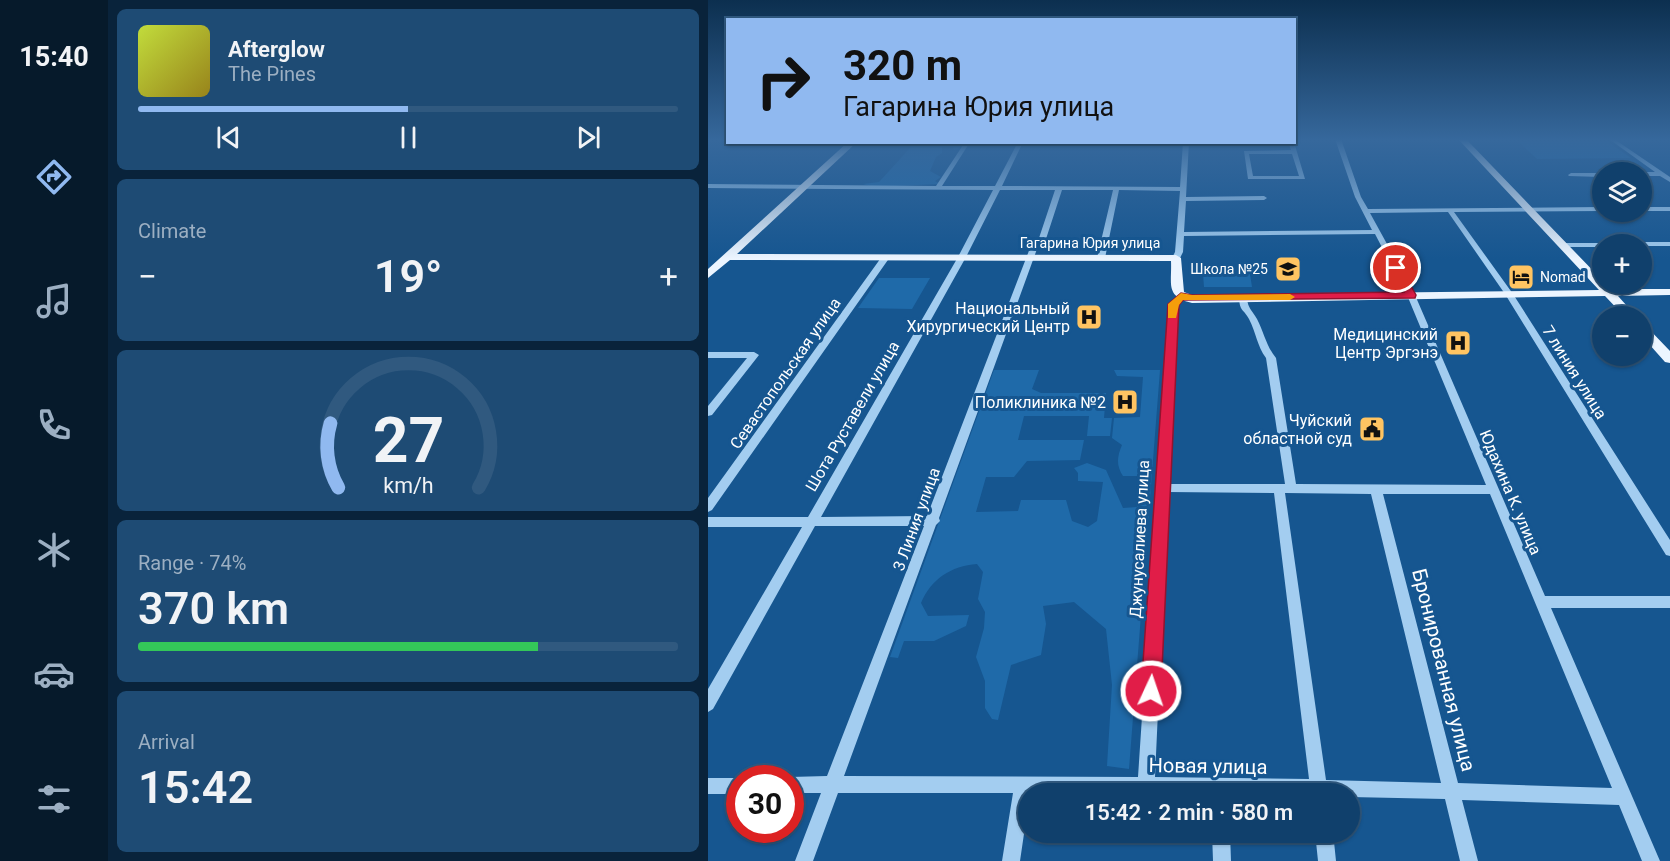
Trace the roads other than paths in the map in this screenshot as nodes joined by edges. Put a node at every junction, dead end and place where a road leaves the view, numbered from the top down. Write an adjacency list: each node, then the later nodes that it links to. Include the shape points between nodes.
1 (813, 179): 8 (main road)
2 (943, 179): 9 (street)
3 (1003, 179): 10 (street, Шота Руставели улица)
4 (1183, 179): 13 (street)
5 (1352, 179): 20 (street, Юдахина К. улица)
6 (1500, 179): 19 (main road)
7 (708, 186): 8 (street)
8 (804, 187): 9 (street); 28 (main road)
9 (937, 188): 10 (street)
10 (998, 189): 11 (street); 30 (street, Шота Руставели улица)
11 (1059, 189): 12 (street); 31 (street, 3 Линия улица, via 1041,242)
12 (1116, 189): 13 (street); 32 (street)
13 (1182, 189): 15 (street)
14 (1264, 198): 15 (street)
15 (1182, 199): 23 (street)
16 (1592, 209): 19 (street)
17 (1652, 209): 18 (street)
18 (1670, 209)
19 (1529, 210): 21 (street); 27 (main road)
20 (1366, 211): 21 (street); 22 (street, Юдахина К. улица)
21 (1450, 211): 39 (street, 7 линия улица)
22 (1377, 232): 23 (street); 41 (street, Юдахина К. улица)
23 (1180, 234): 33 (street)
24 (1652, 244): 25 (street)
25 (1670, 244)
26 (1592, 245): 27 (street)
27 (1563, 246): 35 (main road)
28 (728, 257): 29 (main road, Гагарина Юрия улица); 34 (main road)
29 (886, 257): 30 (main road, Гагарина Юрия улица); 53 (street, Севастопольская улица)
30 (962, 257): 31 (main road, Гагарина Юрия улица); 56 (street, Шота Руставели улица)
31 (1031, 257): 32 (main road, Гагарина Юрия улица); 54 (street, 3 Линия улица, via 989,362)
32 (1101, 258): 33 (main road, Гагарина Юрия улица)
33 (1176, 258): 42 (main road, Гагарина Юрия улица)
34 (708, 275)
35 (1592, 276)
36 (1592, 292): 39 (main road)
37 (1652, 292): 38 (main road)
38 (1670, 292)
39 (1509, 294): 41 (main road); 57 (street, 7 линия улица)
40 (1609, 294): 44 (main road)
41 (1411, 295): 43 (main road); 52 (street, Юдахина К. улица)
42 (1181, 296): 43 (main road); 49 (street, Джунусалиева улица, via 1173,309)
43 (1243, 298): 50 (street, via 1262,349 1271,358)
44 (1620, 306)
45 (1652, 339): 47 (main road)
46 (708, 355): 48 (street, via 754,355)
47 (1670, 358)
48 (708, 413)
49 (1161, 488): 50 (street); 61 (street, Джунусалиева улица)
50 (1285, 489): 51 (street); 62 (street)
51 (1376, 490): 52 (street); 68 (street, Бронированная улица)
52 (1493, 490): 58 (street, Юдахина К. улица)
53 (708, 507)
54 (934, 521): 56 (street); 64 (street, 3 Линия улица)
55 (708, 522): 56 (street)
56 (810, 522): 60 (street, Шота Руставели улица)
57 (1670, 551)
58 (1540, 602): 59 (street); 70 (street, Юдахина К. улица)
59 (1670, 602)
60 (708, 704)
61 (1146, 783)
62 (1318, 783)
63 (1018, 784): 64 (street, Новая улица)
64 (833, 785): 67 (street, Новая улица); 74 (street, 3 Линия улица)
65 (708, 786): 66 (street)
66 (726, 786)
67 (804, 786)
68 (1452, 790): 69 (street, Новая улица); 70 (street, Новая улица); 78 (street, Бронированная улица)
69 (1360, 791)
70 (1624, 797): 79 (street, Юдахина К. улица)
71 (1018, 816): 75 (street)
72 (1221, 843): 76 (street)
73 (1325, 843): 77 (street)
74 (804, 861)
75 (1011, 861)
76 (1222, 861)
77 (1327, 861)
78 (1469, 861)
79 (1652, 861)

